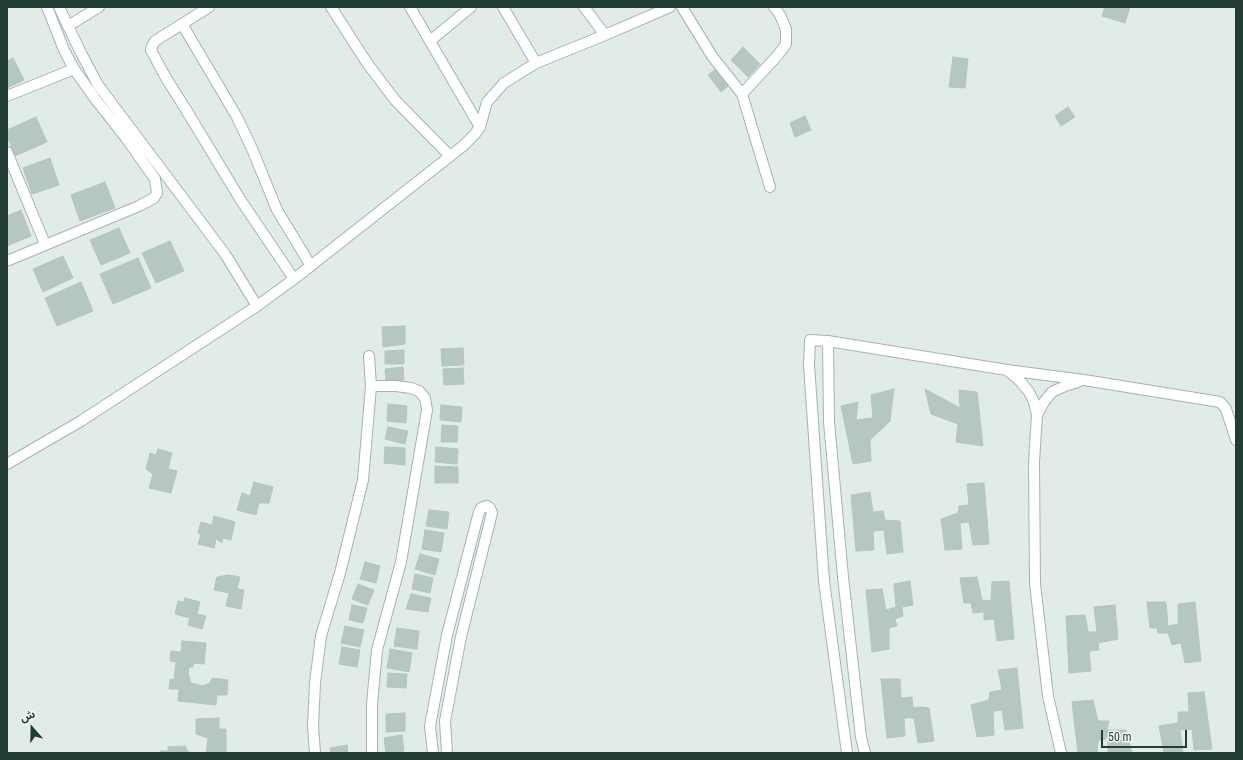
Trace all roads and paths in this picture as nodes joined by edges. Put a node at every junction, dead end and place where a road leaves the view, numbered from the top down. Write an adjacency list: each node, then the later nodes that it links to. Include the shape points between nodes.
1 (47, 7): 19 (street)
2 (60, 7): 15 (street)
3 (99, 7): 15 (street)
4 (209, 7): 14 (street)
5 (331, 7): 24 (street, via 367,63 395,100)
6 (410, 7): 17 (street)
7 (503, 7): 18 (street)
8 (584, 7): 16 (street)
9 (670, 7): 13 (street)
10 (682, 7): 20 (street, via 712,56)
11 (774, 7): 20 (street, via 786,29 786,44)
12 (464, 9): 17 (street)
13 (651, 11): 16 (street)
14 (182, 24): 28 (street, via 237,117 277,210); 29 (street, via 153,43 151,50 240,199)
15 (68, 26): 30 (street, via 98,85 225,254)
16 (605, 35): 18 (street)
17 (430, 41): 22 (street)
18 (536, 62): 22 (street, via 504,83 493,94 487,102)
19 (74, 69): 21 (street); 26 (street, via 155,180 157,193 154,198 139,206)
20 (742, 94): 25 (street)
21 (7, 96)
22 (480, 127): 24 (street)
23 (7, 152): 26 (street)
24 (450, 156): 28 (street)
25 (770, 187)
26 (45, 244): 27 (street)
27 (7, 261)
28 (311, 266): 29 (street)
29 (294, 279): 30 (street)
30 (257, 306): 38 (street, via 81,421)
31 (828, 341): 33 (street); 43 (street, via 810,340 809,365 824,581); 44 (street, via 829,422 842,569)
32 (369, 356): 35 (street)
33 (1006, 370): 34 (street); 36 (street, via 1029,392)
34 (1084, 380): 36 (street, via 1052,392); 37 (street, via 1220,402 1226,409)
35 (371, 386): 39 (street, via 363,480 321,636 315,683); 40 (street, via 396,386 419,391 425,398 427,410 400,562 377,650 372,704)
36 (1038, 415): 45 (street, via 1034,462 1035,584 1048,696)
37 (1236, 440)
38 (7, 464)
39 (315, 753)
40 (372, 753)
41 (434, 753): 42 (street, via 430,726 447,635 481,508 487,506 492,513 461,637 444,721)
42 (448, 753)
43 (847, 753)
44 (865, 753)
45 (1061, 753)

